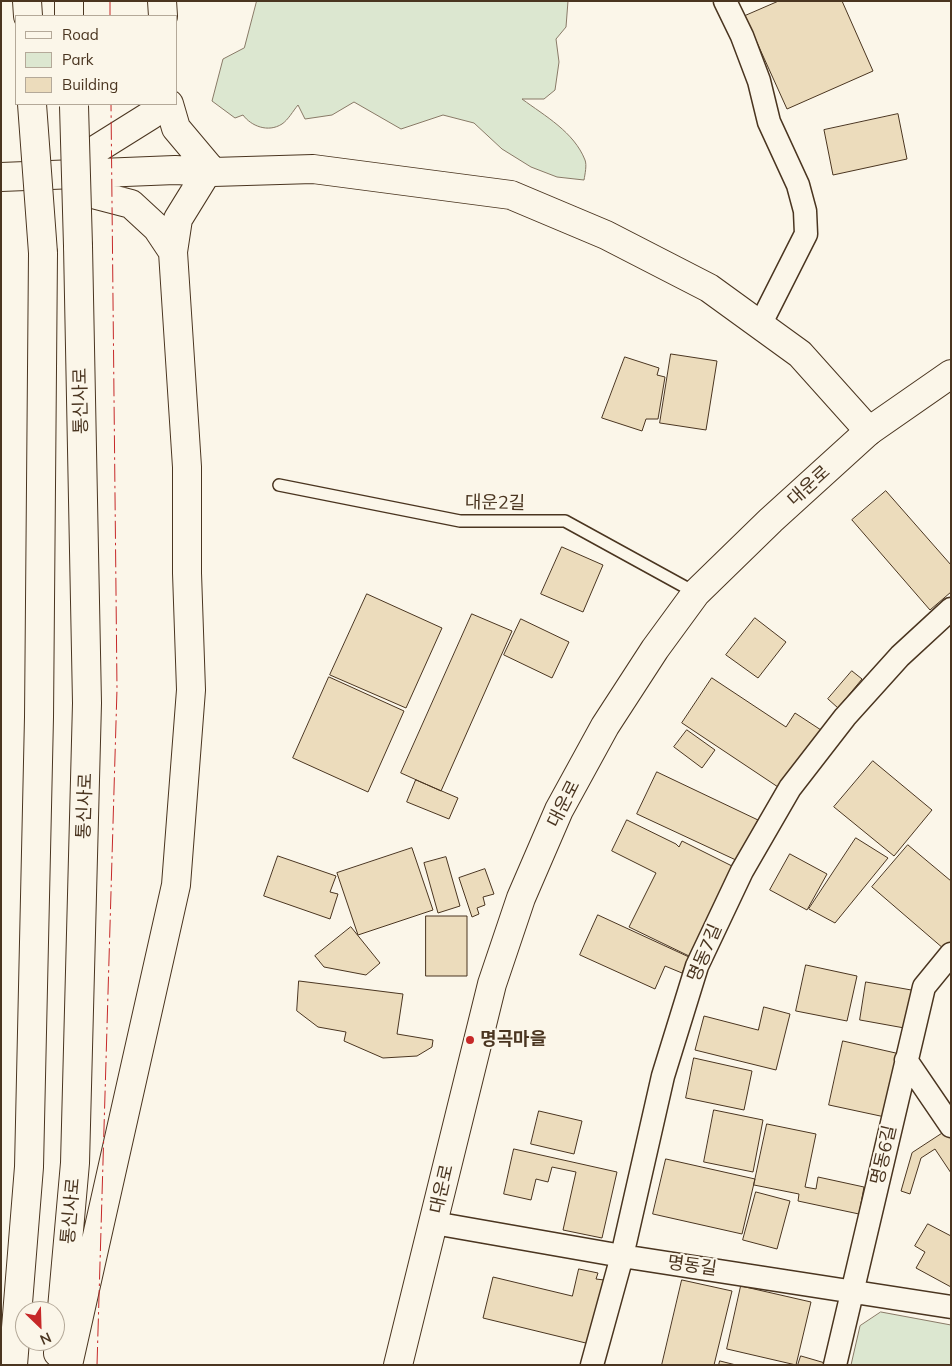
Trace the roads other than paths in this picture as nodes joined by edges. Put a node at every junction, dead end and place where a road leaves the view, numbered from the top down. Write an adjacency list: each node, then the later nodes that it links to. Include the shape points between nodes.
1 (27, 1): 5 (main road)
2 (68, 1): 6 (main road)
3 (162, 1): 7 (main road)
4 (725, 1): 16 (street, via 742,36 759,81 769,122 798,185 805,211 806,234)
5 (28, 15)
6 (69, 15)
7 (163, 15)
8 (32, 105): 31 (main road, bridge, via 43,253 38,717 29,1167)
9 (74, 105): 32 (main road, 통신사로, bridge, via 88,703 75,1163)
10 (158, 105): 13 (main road, via 151,116 95,150)
11 (169, 105): 12 (main road, via 176,128)
12 (210, 172): 13 (main road, via 175,170); 15 (main road, via 178,219); 16 (main road, via 313,169 511,195 606,235 709,288)
13 (74, 174): 14 (main road); 15 (main road, via 85,192 130,204 157,228)
14 (1, 177)
15 (173, 252): 33 (main road, via 187,467 191,690 176,885)
16 (760, 325): 18 (main road, via 800,354)
17 (951, 374): 18 (main road, 대운로)
18 (869, 431): 20 (main road, 대운로)
19 (279, 486): 20 (lane, 대운2길, via 460,521 565,521)
20 (696, 593): 25 (main road, 대운로, via 605,726 559,810 521,898 492,984)
21 (951, 609): 26 (street, 명동7길, via 900,656 845,717 790,788 742,871 694,975 663,1076)
22 (951, 954): 23 (street, 명동6길, via 924,987)
23 (906, 1060): 24 (street); 27 (street, 명동6길)
24 (951, 1126)
25 (434, 1224): 26 (street, 명동길); 34 (main road, 대운로)
26 (622, 1256): 27 (street, 명동길); 35 (street, 명동7길)
27 (852, 1290): 28 (street, 명동길); 36 (street, 명동6길)
28 (951, 1307)
29 (1, 1321): 30 (main road)
30 (6, 1365)
31 (13, 1365)
32 (57, 1365)
33 (68, 1365)
34 (398, 1365)
35 (592, 1365)
36 (835, 1365)

